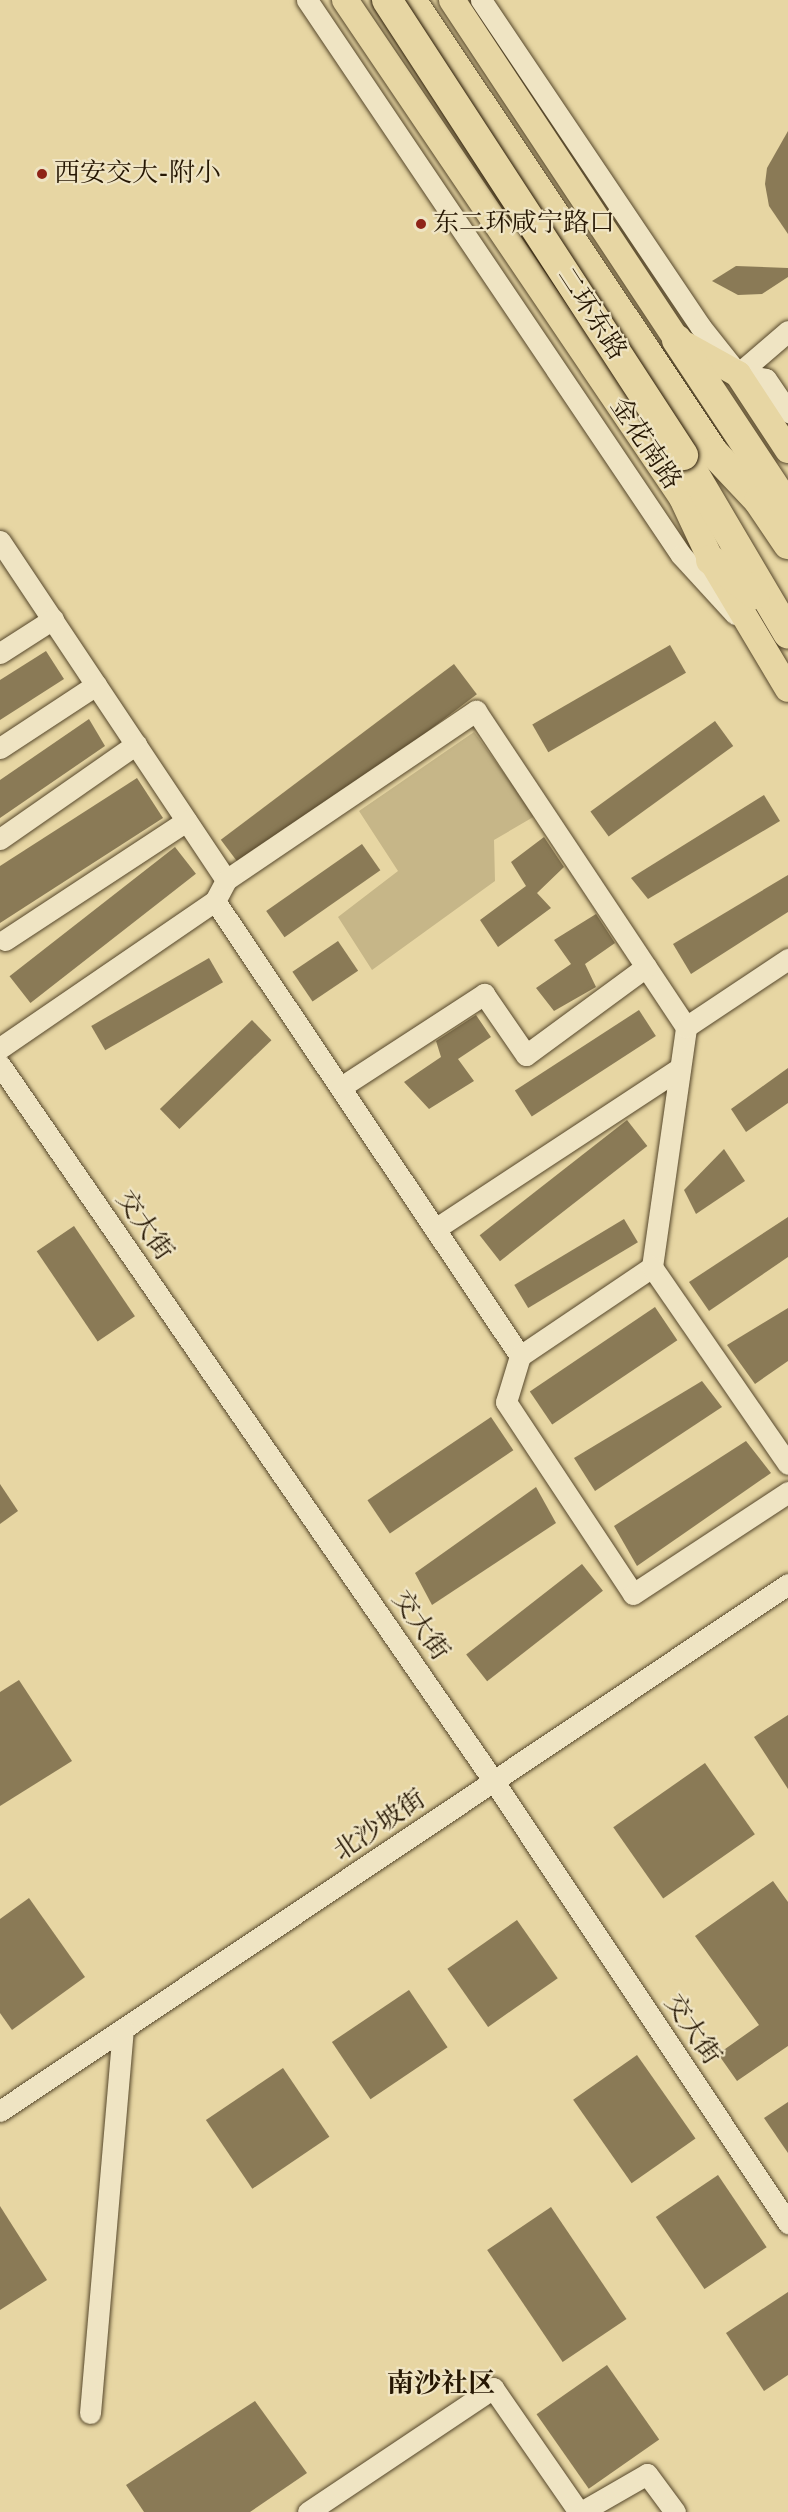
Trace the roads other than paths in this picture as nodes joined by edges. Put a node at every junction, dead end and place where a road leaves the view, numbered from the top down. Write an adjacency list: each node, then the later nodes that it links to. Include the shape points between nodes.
1 (307, 0): 19 (street, via 681,555)
2 (345, 0): 15 (main road, 金花南路, via 682,498)
3 (387, 0): 16 (highway, 二环东路, bridge, via 683,455)
4 (411, 0): 14 (highway, 二环东路, via 713,452 759,501)
5 (452, 0): 8 (main road)
6 (481, 0): 9 (street, via 700,326)
7 (788, 331): 9 (street)
8 (677, 340): 9 (main road); 12 (highway)
9 (738, 374): 10 (street, via 766,379); 11 (main road)
10 (788, 412)
11 (788, 450)
12 (788, 508)
13 (0, 541): 17 (street)
14 (788, 544)
15 (711, 560): 16 (highway); 19 (main road, 金花南路)
16 (769, 605): 18 (highway, 二环东路)
17 (53, 618): 20 (street); 21 (street)
18 (788, 633)
19 (757, 638): 22 (main road, 金花南路)
20 (0, 653)
21 (96, 685): 23 (street); 24 (street)
22 (788, 689)
23 (136, 744): 25 (street); 26 (street)
24 (0, 748)
25 (186, 821): 27 (street); 29 (street)
26 (0, 839)
27 (226, 880): 28 (street); 30 (street, via 476,711)
28 (215, 901): 33 (street); 36 (street)
29 (5, 940)
30 (646, 966): 32 (street); 36 (street, via 526,1055 484,994)
31 (785, 966): 32 (street)
32 (686, 1027): 35 (street)
33 (0, 1048)
34 (0, 1065): 43 (street, 交大街)
35 (680, 1068): 37 (street); 38 (street)
36 (340, 1087): 37 (street)
37 (435, 1229): 39 (street)
38 (652, 1267): 39 (street); 40 (street)
39 (520, 1356): 41 (street, via 506,1402 633,1594)
40 (788, 1464)
41 (788, 1492)
42 (788, 1584): 43 (street, 北沙坡街)
43 (495, 1783): 44 (street, 北沙坡街); 46 (street, 交大街)
44 (123, 2029): 45 (street, 北沙坡街); 47 (street)
45 (0, 2111)
46 (788, 2223)
47 (90, 2413)
48 (308, 2512): 49 (street, via 493,2388)
49 (580, 2512): 50 (street, via 648,2474)
50 (675, 2512)

